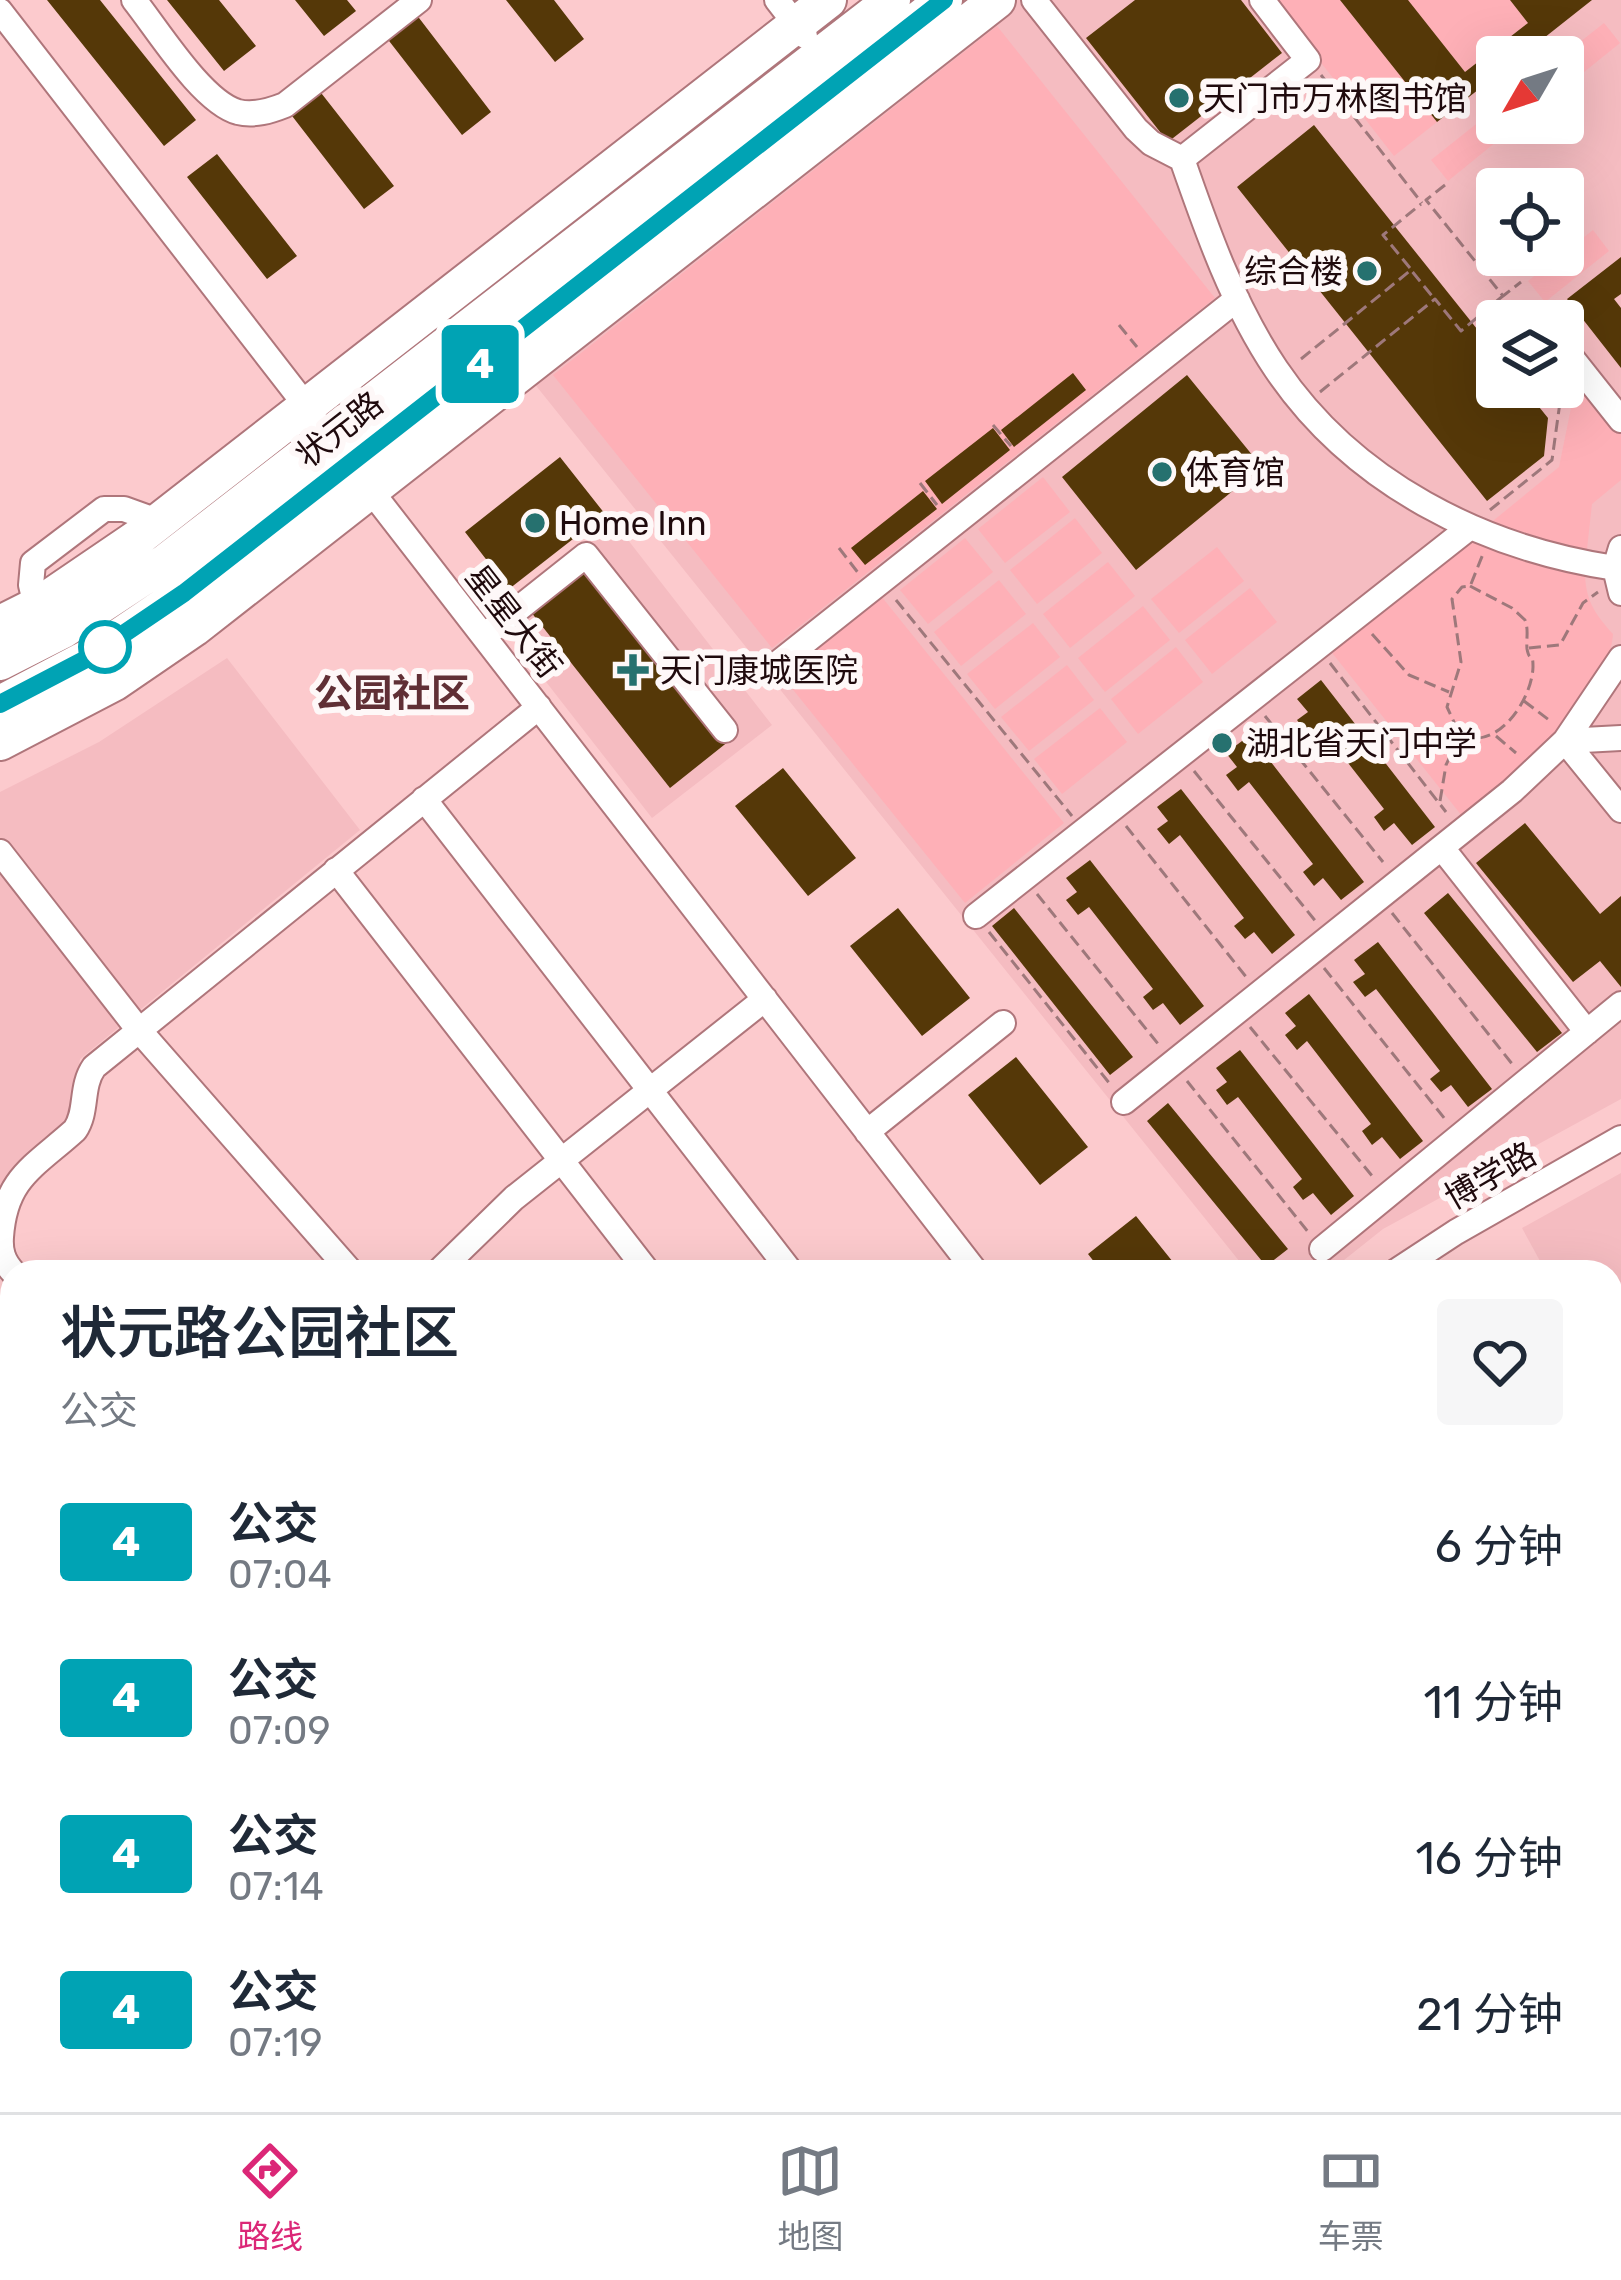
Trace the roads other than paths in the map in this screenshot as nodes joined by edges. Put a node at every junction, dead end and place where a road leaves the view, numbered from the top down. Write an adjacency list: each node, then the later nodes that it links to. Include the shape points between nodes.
1 (134, 0): 2 (street, via 212,98 238,112 263,113 285,105)
2 (419, 0)
3 (827, 0): 10 (highway)
4 (892, 0): 11 (highway, 状元路)
5 (944, 0): 11 (highway, 状元路)
6 (997, 0): 16 (highway)
7 (1034, 0): 12 (street, via 1136,129)
8 (1262, 0): 12 (street, via 1308,60)
9 (0, 11): 16 (street, 星星大街)
10 (786, 12): 11 (street); 16 (highway)
11 (829, 68): 16 (highway, 状元路)
12 (1182, 159): 13 (street)
13 (1238, 299): 18 (street, via 1281,376 1340,443 1389,482); 27 (street)
14 (1584, 373): 15 (street)
15 (1621, 420)
16 (340, 450): 17 (highway); 19 (highway, 状元路); 23 (street, 星星大街); 24 (highway, 状元路, via 184,593); 28 (highway, via 181,638)
17 (160, 521): 19 (highway); 21 (highway)
18 (1480, 531): 20 (street); 40 (street, via 1357,616)
19 (203, 534): 21 (highway, 状元路, via 113,598)
20 (1618, 573)
21 (42, 622): 22 (highway); 26 (highway, 状元路)
22 (0, 624)
23 (484, 636): 30 (street, 星星大街); 31 (street, via 586,555)
24 (110, 644): 28 (highway); 29 (highway, 状元路)
25 (1621, 658): 33 (street)
26 (0, 662)
27 (777, 664)
28 (80, 702): 34 (highway)
29 (0, 704)
30 (539, 707): 35 (street); 41 (street, 星星大街)
31 (725, 730)
32 (1621, 738): 33 (street)
33 (1565, 741): 36 (street); 37 (street)
34 (0, 742)
35 (424, 799): 39 (street); 46 (street)
36 (1621, 810)
37 (1442, 848): 45 (street); 47 (street)
38 (0, 852): 44 (street)
39 (336, 870): 44 (street); 50 (street)
40 (976, 916)
41 (765, 999): 46 (street); 48 (street, 星星大街)
42 (1621, 1004): 45 (street)
43 (1003, 1023): 48 (street)
44 (138, 1029): 52 (street, via 86,1078 75,1130 9,1192); 53 (street)
45 (1587, 1032): 51 (street)
46 (650, 1091): 50 (street); 56 (street)
47 (1124, 1102)
48 (867, 1132): 57 (street, 星星大街)
49 (1621, 1138): 58 (street, 博学路)
50 (562, 1161): 54 (street); 55 (street)
51 (1322, 1250)
52 (4, 1260)
53 (340, 1260)
54 (450, 1260)
55 (639, 1260)
56 (782, 1260)
57 (967, 1260)
58 (1413, 1260)

